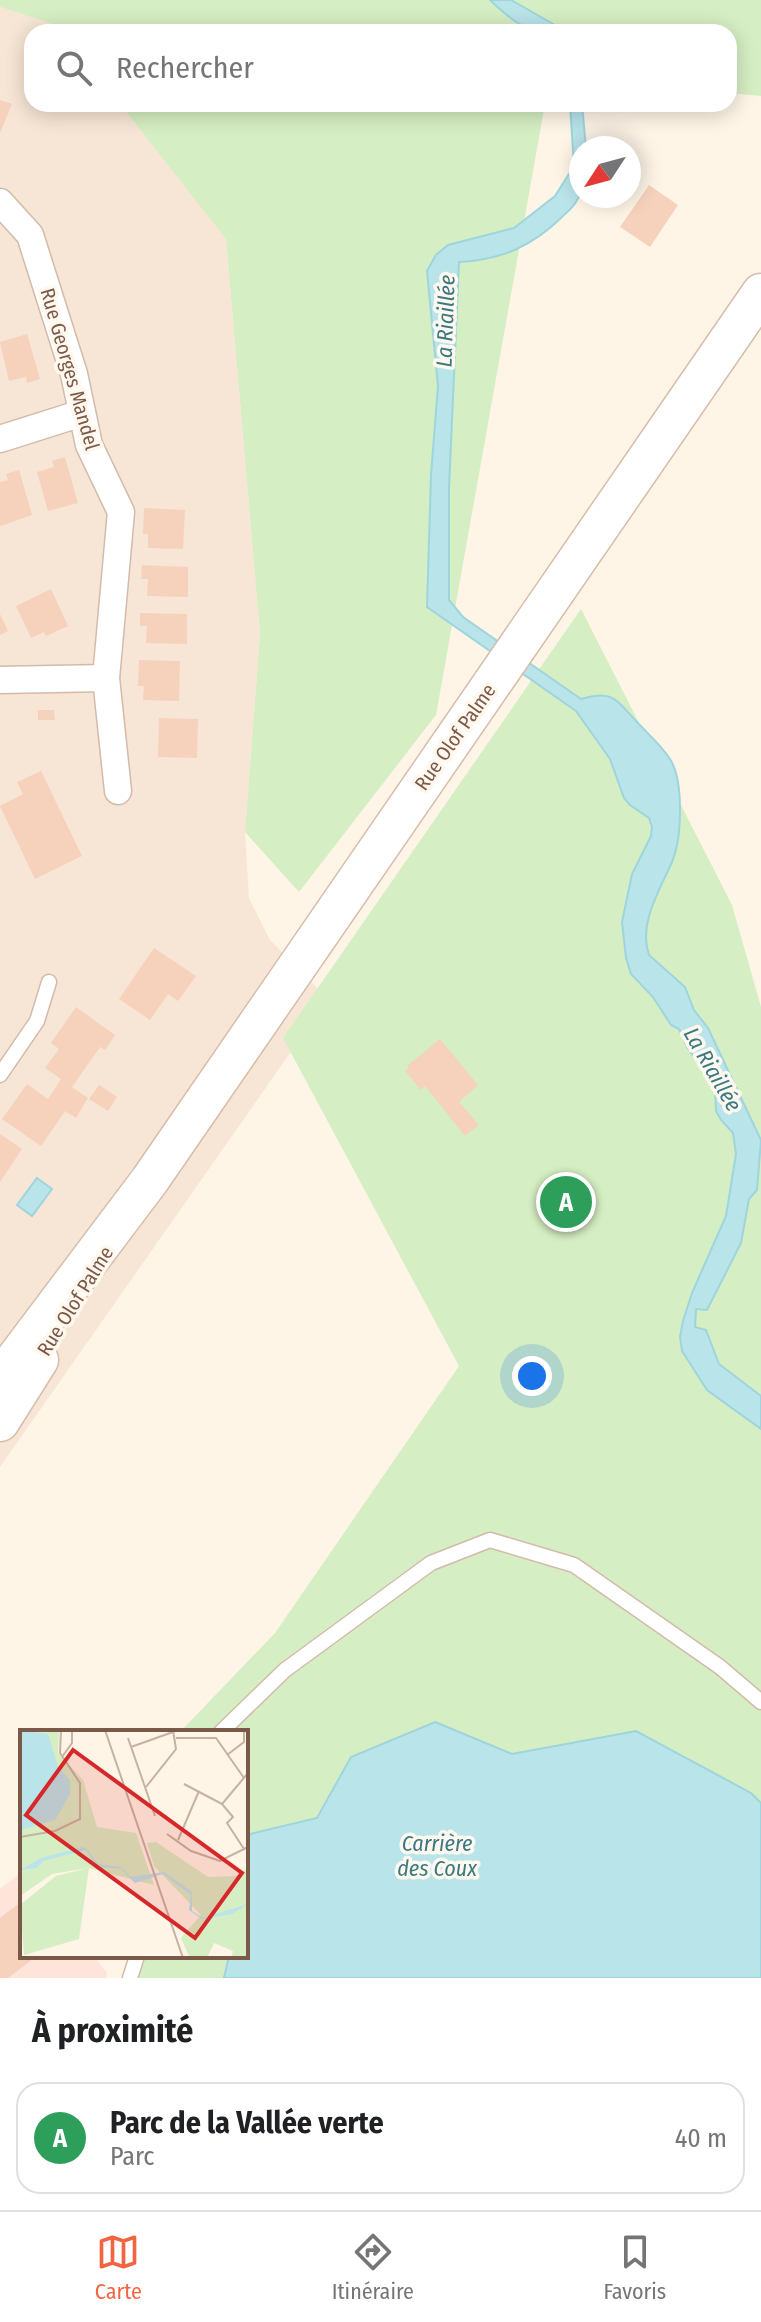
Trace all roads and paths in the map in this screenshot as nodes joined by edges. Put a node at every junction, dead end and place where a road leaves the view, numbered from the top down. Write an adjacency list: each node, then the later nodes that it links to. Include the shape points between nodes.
1 (0, 202): 3 (street, Rue Georges Mandel, via 30,235)
2 (761, 293): 10 (main road, Rue Olof Palme)
3 (82, 413): 4 (street); 5 (street, Rue Georges Mandel, via 89,445 121,512)
4 (0, 439)
5 (106, 678): 6 (street); 7 (street, Rue Georges Mandel)
6 (0, 680)
7 (118, 791)
8 (49, 982): 9 (lane, via 37,1021)
9 (0, 1075)
10 (150, 1180): 11 (main road, Rue Olof Palme); 12 (main road, Rue Olof Palme)
11 (0, 1379)
12 (0, 1422)
13 (761, 1702): 14 (lane, via 720,1667 574,1565 490,1540 431,1563 285,1670)
14 (223, 1730)
15 (136, 1958): 16 (lane)
16 (130, 1978)

